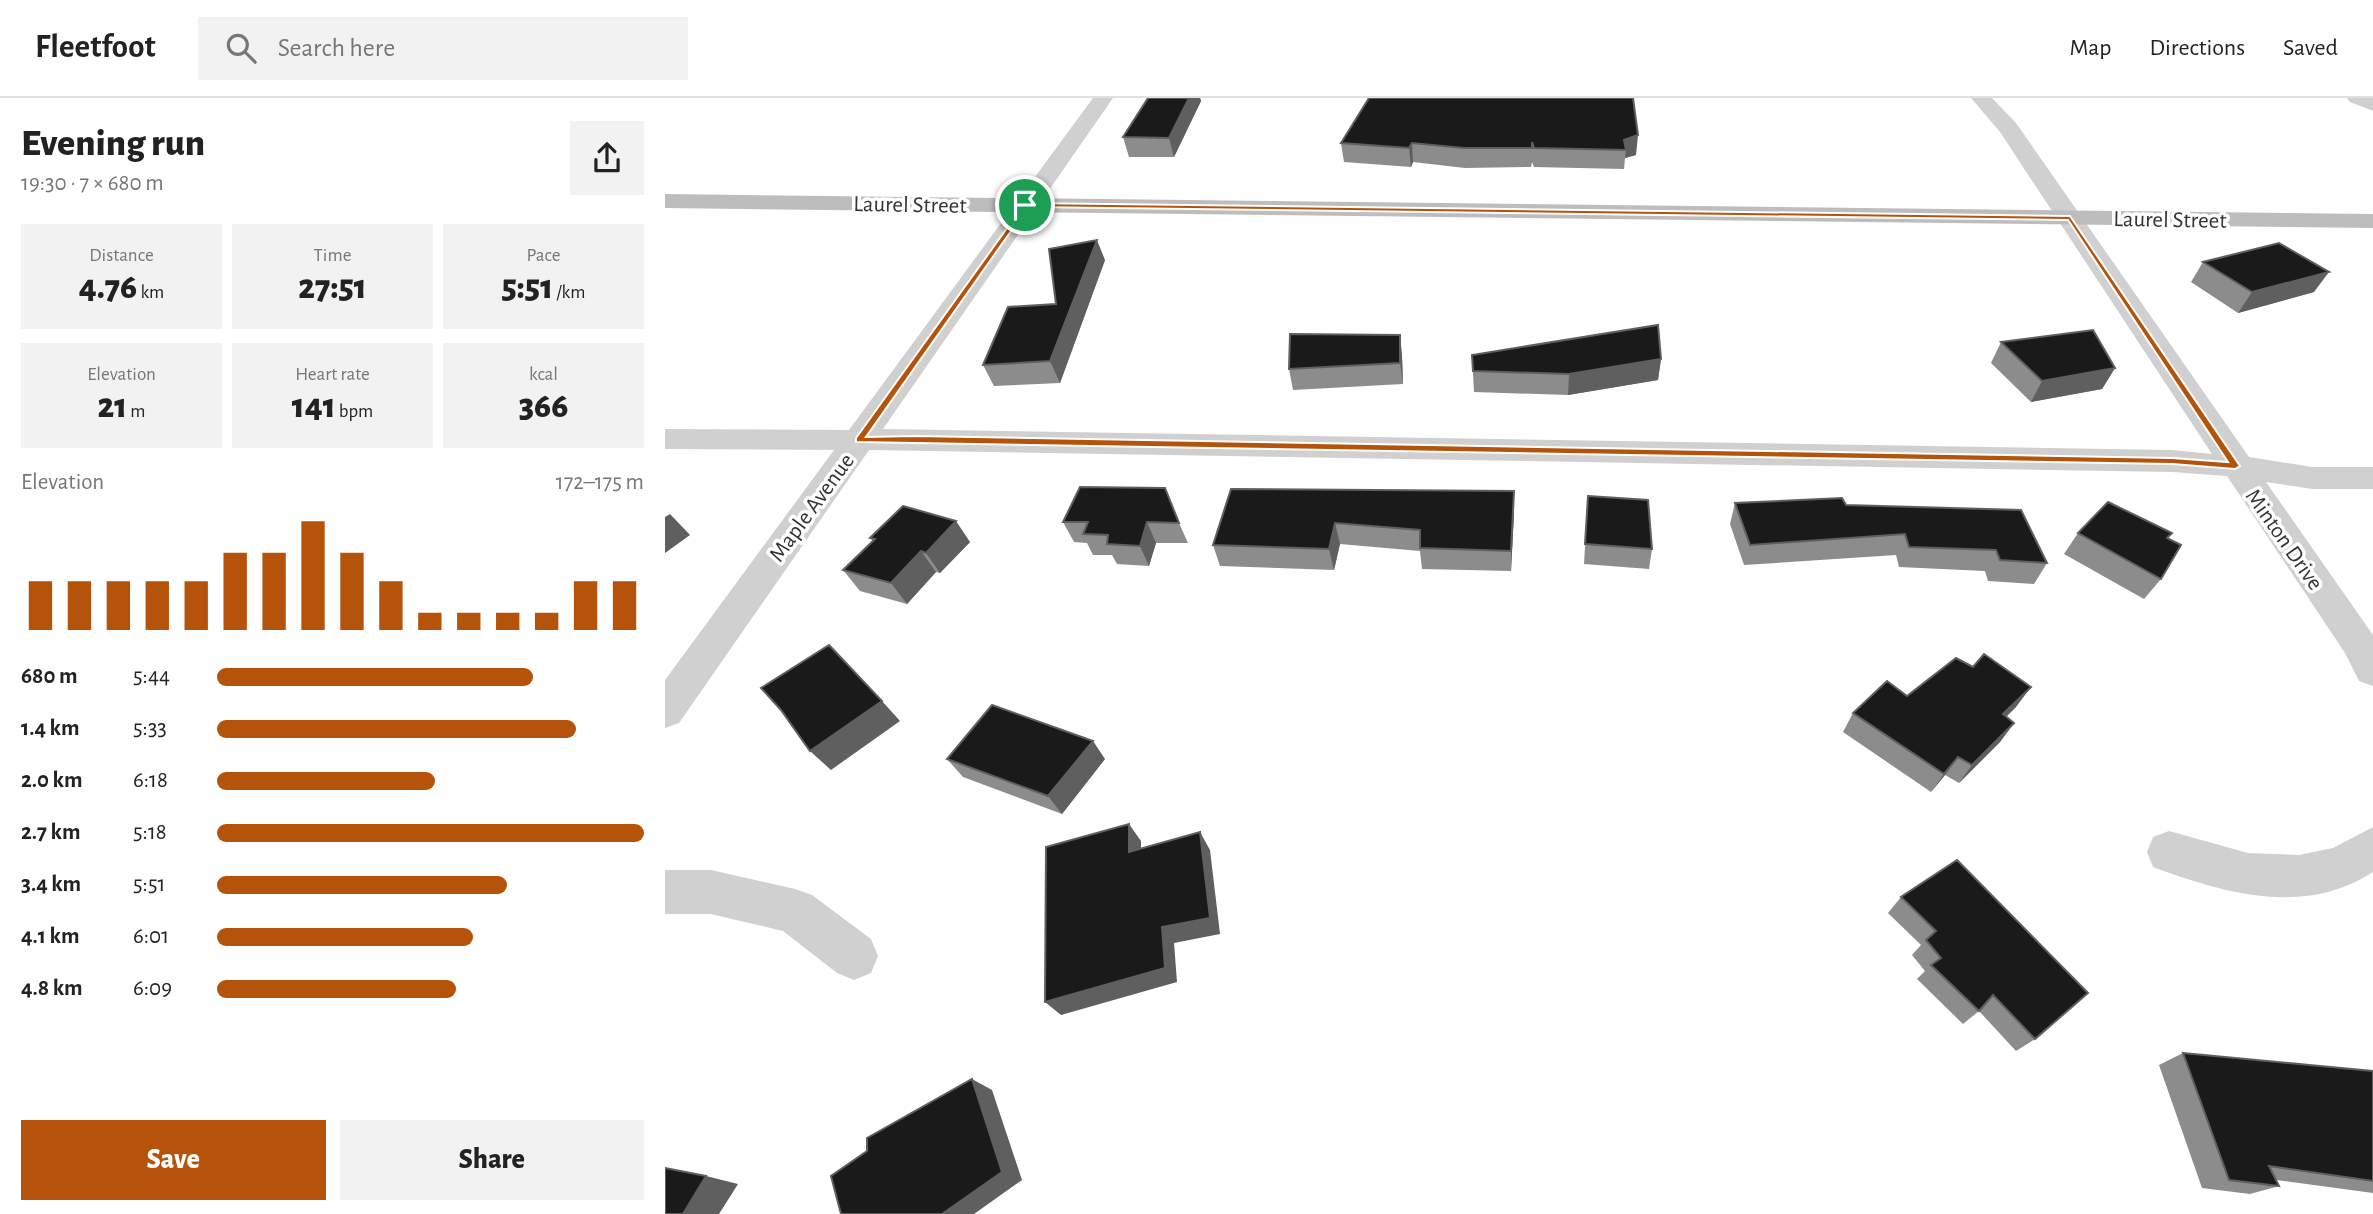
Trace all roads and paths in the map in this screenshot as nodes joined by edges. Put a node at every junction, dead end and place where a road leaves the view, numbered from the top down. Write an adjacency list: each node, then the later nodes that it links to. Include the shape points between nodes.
1 (1103, 98): 6 (street, Maple Avenue)
2 (1981, 98): 7 (street, Minton Drive, via 2008,128)
3 (2357, 98): 4 (street)
4 (2373, 105)
5 (665, 201): 6 (street, Laurel Street)
6 (1025, 205): 7 (street, Laurel Street); 10 (street, Maple Avenue)
7 (2070, 218): 8 (street, Laurel Street); 11 (street, Minton Drive)
8 (2373, 221)
9 (665, 439): 10 (street)
10 (859, 440): 11 (street, via 2144,460); 14 (street, Maple Avenue)
11 (2235, 466): 12 (street, via 2312,478); 13 (street, Minton Drive)
12 (2373, 478)
13 (2373, 670)
14 (665, 710)
15 (2373, 847): 16 (street, via 2349,865 2274,878 2222,869)
16 (2169, 852)
17 (665, 892): 18 (street, via 711,892 795,911)
18 (854, 956)

